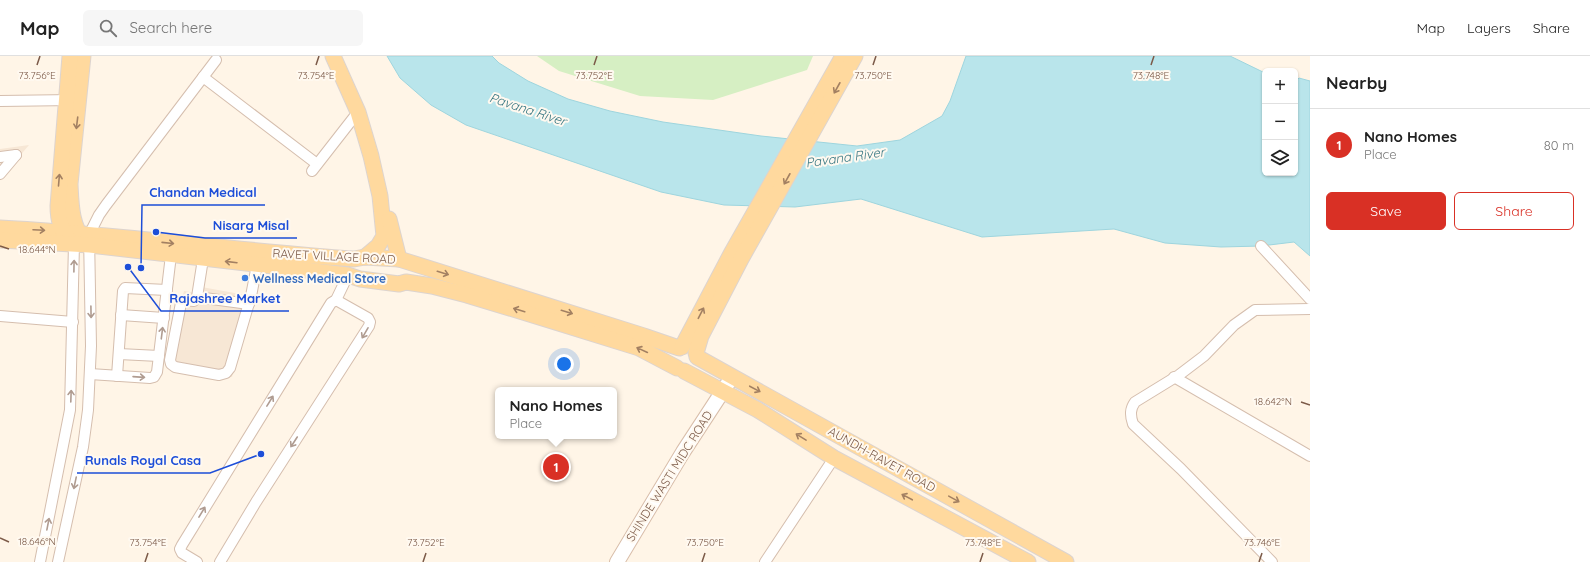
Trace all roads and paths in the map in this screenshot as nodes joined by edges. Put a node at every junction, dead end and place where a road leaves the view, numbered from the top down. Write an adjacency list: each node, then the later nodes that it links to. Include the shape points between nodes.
1 (70, 56): 8 (main road)
2 (83, 56): 8 (main road)
3 (333, 56): 10 (main road)
4 (843, 56): 20 (main road)
5 (856, 56): 20 (main road, one-way to 20)
6 (216, 60): 7 (street)
7 (203, 77): 10 (street, via 315,168); 17 (street, via 106,205)
8 (73, 100): 9 (street); 15 (main road, one-way to 8, via 58,206); 17 (main road, one-way to 17, via 71,204)
9 (0, 101)
10 (358, 112): 13 (main road)
11 (0, 157): 12 (street, via 16,155)
12 (0, 174)
13 (380, 196): 21 (main road, via 384,236 378,246); 23 (main road, via 387,210)
14 (0, 228): 15 (main road, one-way to 15)
15 (63, 233): 17 (main road)
16 (0, 240): 17 (main road, RAVET VILLAGE ROAD)
17 (83, 240): 19 (main road, RAVET VILLAGE ROAD); 21 (main road, RAVET VILLAGE ROAD, one-way to 21); 36 (street, one-way to 17); 41 (street, one-way to 41, via 91,346)
18 (1261, 246): 29 (street)
19 (171, 255): 22 (main road, RAVET VILLAGE ROAD); 27 (street)
20 (736, 257): 37 (main road)
21 (359, 258): 23 (main road, RAVET VILLAGE ROAD); 25 (main road, via 350,267)
22 (203, 259): 24 (main road, RAVET VILLAGE ROAD, one-way to 22); 28 (street)
23 (402, 260): 26 (main road, via 411,267); 37 (main road, RAVET VILLAGE ROAD, one-way to 37)
24 (257, 265): 25 (main road, RAVET VILLAGE ROAD); 31 (street)
25 (350, 275): 26 (main road, RAVET VILLAGE ROAD, via 360,279 399,284); 30 (street)
26 (406, 282): 40 (main road, RAVET VILLAGE ROAD, one-way to 26, via 639,348 467,295)
27 (167, 290): 33 (street, via 125,288 122,294); 35 (street)
28 (197, 297): 31 (street); 31 (street, via 194,301 184,300 182,303 171,364 175,367 219,375 226,373 230,368)
29 (1310, 299)
30 (336, 300): 52 (street, one-way to 30, via 182,553 182,545 331,303); 53 (street, one-way to 53, via 368,318 369,326)
31 (249, 304)
32 (1310, 309): 44 (street, via 1255,310 1234,325 1204,356)
33 (121, 315): 35 (street); 38 (street)
34 (0, 316): 36 (street)
35 (164, 318): 39 (street, one-way to 35)
36 (73, 322): 46 (street, one-way to 36, via 70,410)
37 (688, 351): 40 (main road, via 674,354 674,365); 40 (main road, via 697,360 691,370); 43 (main road, AUNDH-RAVET ROAD)
38 (119, 354): 39 (street); 42 (street)
39 (159, 356): 42 (street, one-way to 39, via 154,377)
40 (680, 370): 45 (main road, AUNDH-RAVET ROAD)
41 (90, 374): 42 (street); 47 (street)
42 (118, 376)
43 (732, 377): 45 (street, SHINDE WASTI MIDC ROAD); 57 (main road, AUNDH-RAVET ROAD, one-way to 57)
44 (1174, 377): 48 (street); 58 (street, via 1135,402 1130,416 1133,424 1181,468)
45 (722, 391): 49 (main road, AUNDH-RAVET ROAD, one-way to 45, via 758,410); 54 (street, SHINDE WASTI MIDC ROAD)
46 (64, 444): 47 (street); 50 (street, one-way to 46)
47 (82, 447): 51 (street, one-way to 51)
48 (1310, 456)
49 (834, 458): 55 (street); 56 (main road, AUNDH-RAVET ROAD, one-way to 49)
50 (40, 562)
51 (58, 562)
52 (197, 562)
53 (220, 562)
54 (617, 562)
55 (765, 562)
56 (1028, 562)
57 (1066, 562)
58 (1272, 562)

